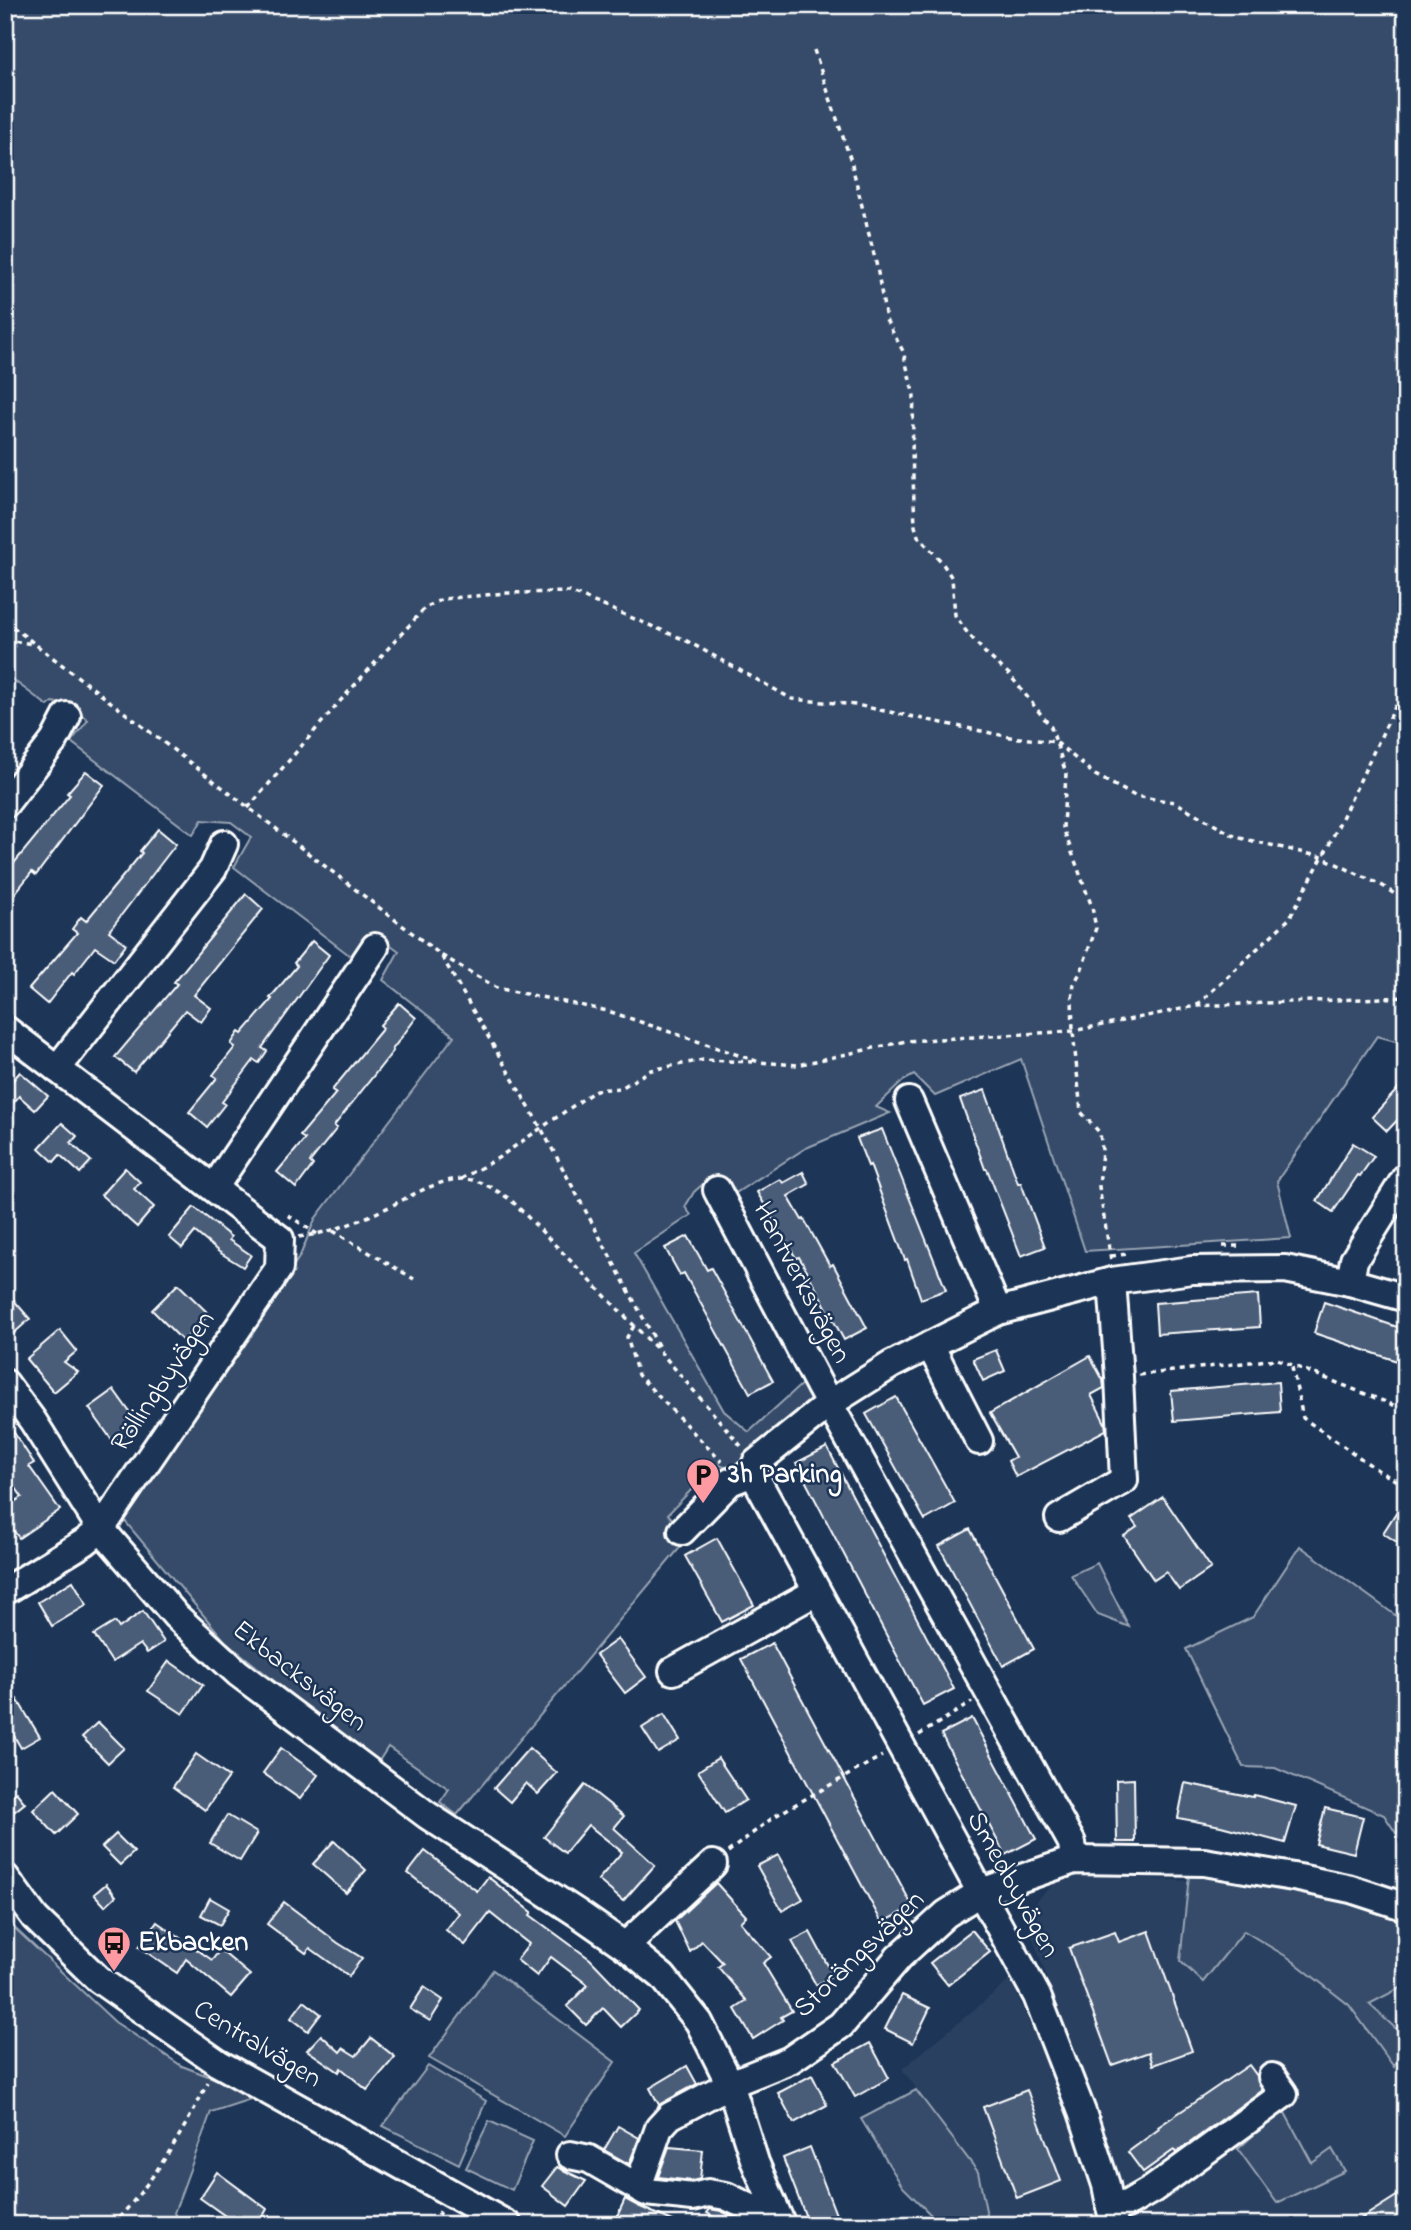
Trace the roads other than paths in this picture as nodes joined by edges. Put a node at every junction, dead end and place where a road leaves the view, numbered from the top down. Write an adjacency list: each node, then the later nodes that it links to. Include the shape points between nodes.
1 (67, 716): 2 (street, via 54,741)
2 (5, 804)
3 (223, 844): 6 (street, via 213,869)
4 (375, 947): 9 (street)
5 (5, 1029): 6 (street)
6 (57, 1069): 9 (street)
7 (909, 1101): 14 (street)
8 (1406, 1177): 12 (street, via 1354,1261)
9 (214, 1188): 21 (street, Röllingbyvägen, via 280,1239 279,1268)
10 (717, 1190): 17 (street, Hantverksvägen)
11 (1112, 1281): 12 (street, Hantverksvägen, via 1192,1270 1285,1269); 14 (street, Hantverksvägen); 20 (street, via 1124,1480)
12 (1350, 1282): 13 (street, Hantverksvägen)
13 (1406, 1298)
14 (998, 1311): 15 (street, Hantverksvägen)
15 (930, 1345): 17 (street, Hantverksvägen); 18 (street)
16 (5, 1383): 21 (street, Ekbacksvägen)
17 (829, 1404): 19 (street, Hantverksvägen, via 756,1463); 26 (street, via 1072,1843)
18 (979, 1441)
19 (745, 1465): 22 (street); 24 (street, Smedbyvägen)
20 (1059, 1517)
21 (101, 1530): 23 (street, Röllingbyvägen); 31 (street, Ekbacksvägen, via 176,1616 238,1673 426,1815)
22 (682, 1531)
23 (5, 1591)
24 (816, 1592): 25 (street); 29 (street, Smedbyvägen)
25 (673, 1671)
26 (1074, 1860): 29 (street, Storängsvägen); 30 (street, Storängsvägen, via 1204,1862 1351,1889)
27 (713, 1864): 31 (street)
28 (9, 1866): 38 (street, Centralvägen, via 35,1918 98,1979 218,2063)
29 (981, 1892): 33 (street, Storängsvägen, via 946,1914 899,1957 841,2025 790,2060); 37 (street, Smedbyvägen, via 1037,1996 1082,2112)
30 (1406, 1907)
31 (625, 1946): 33 (street, Ekbacksvägen, via 663,1977 699,2022)
32 (1272, 2077): 37 (street, via 1284,2094)
33 (730, 2084): 35 (street, via 670,2116 659,2128); 36 (street, Ekbacksvägen)
34 (570, 2155): 35 (street, Ekbacksvägen, via 589,2159)
35 (638, 2187): 36 (street, Ekbacksvägen, via 693,2197 708,2193 726,2196)
36 (778, 2215)
37 (1112, 2216)
38 (508, 2225)

